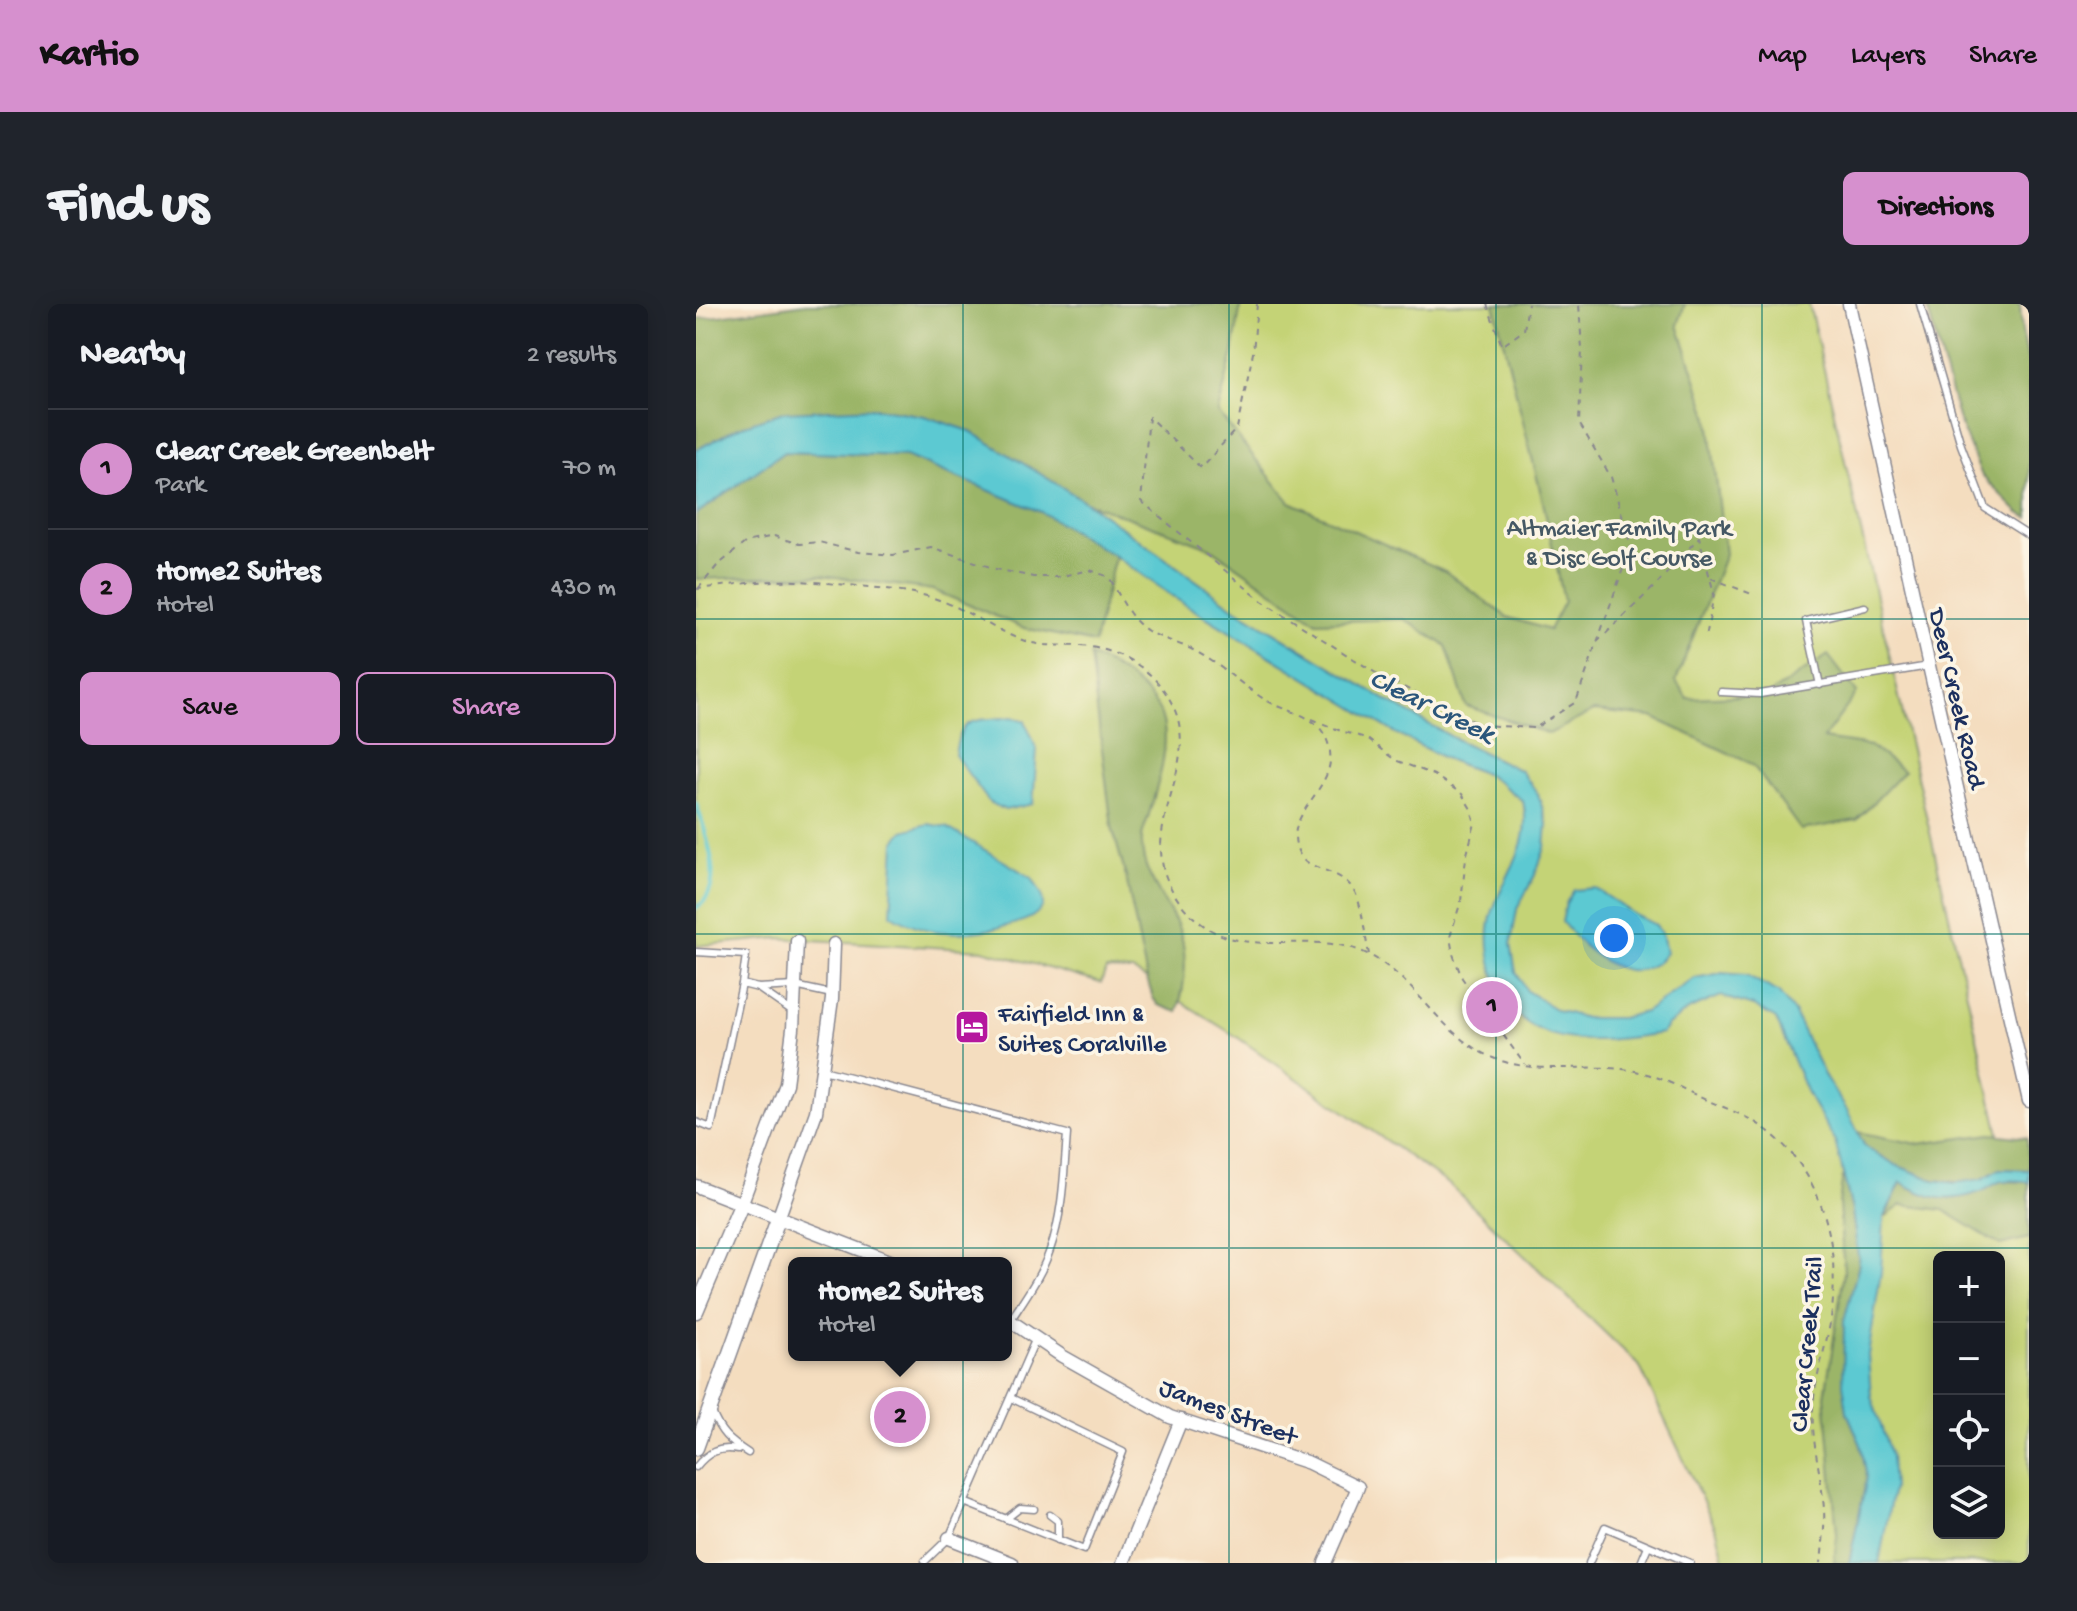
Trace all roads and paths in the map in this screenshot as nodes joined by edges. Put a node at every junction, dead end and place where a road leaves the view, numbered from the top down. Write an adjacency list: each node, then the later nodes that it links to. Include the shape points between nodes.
1 (1257, 304): 13 (path, via 1237,428 1201,468 1149,417 1141,501 1262,601 1379,675 1481,725 1535,728 1576,702)
2 (1487, 304): 3 (path, via 1502,346 1524,330)
3 (1528, 304)
4 (1579, 304): 13 (path, via 1579,423 1611,477 1631,546)
5 (1849, 304): 14 (street, Deer Creek Road)
6 (1920, 304): 7 (lane, via 1985,508)
7 (2029, 536)
8 (1710, 577): 10 (path); 12 (path, via 1714,593); 13 (path, via 1699,537)
9 (697, 589): 17 (path, via 746,542 774,536 893,555 931,547 1033,577 1090,570 1109,577 1127,611 1147,630 1193,650 1273,704); 21 (path, Clear Creek Trail, via 795,580 907,591 942,601 1029,642 1084,646 1122,656 1161,684 1181,729 1181,754 1160,844 1161,864 1182,906 1228,937 1327,942)
10 (1754, 595)
11 (1865, 607): 15 (lane, via 1806,621)
12 (1706, 638)
13 (1595, 644)
14 (1929, 666): 15 (lane); 29 (street, Deer Creek Road)
15 (1820, 685): 16 (lane, via 1760,694)
16 (1721, 692)
17 (1308, 716): 21 (path, via 1325,734 1330,755 1327,776 1296,822 1299,855 1314,867 1333,871 1354,890); 27 (path, via 1366,738 1395,760 1462,794 1475,823 1450,937 1453,954 1462,978)
18 (797, 941): 23 (street)
19 (834, 944): 25 (street)
20 (696, 952): 22 (lane, via 746,955)
21 (1369, 955): 27 (path, Clear Creek Trail, via 1395,971 1464,1041 1493,1058)
22 (742, 984): 24 (lane); 30 (lane, via 711,1128)
23 (795, 986): 24 (lane); 25 (lane); 26 (street)
24 (758, 988): 26 (lane)
25 (832, 994): 28 (street)
26 (794, 1013): 32 (street, via 786,1084)
27 (1527, 1067): 58 (path, Clear Creek Trail, via 1598,1066 1652,1075 1764,1129 1813,1185 1832,1249 1830,1320 1812,1416 1824,1503)
28 (823, 1070): 33 (street, via 816,1112); 36 (lane, via 1067,1134 1050,1250 1033,1287)
29 (2029, 1101)
30 (696, 1122)
31 (696, 1186): 32 (street)
32 (741, 1205): 33 (street); 35 (street)
33 (778, 1219): 34 (street); 40 (street)
34 (879, 1257)
35 (696, 1311)
36 (1012, 1314)
37 (1012, 1322): 38 (street, James Street)
38 (1036, 1338): 39 (lane); 41 (street, James Street)
39 (1011, 1398): 44 (lane); 49 (lane, via 1123,1452 1084,1550)
40 (710, 1406): 42 (street); 43 (lane, via 726,1440 748,1453 718,1450)
41 (1181, 1420): 53 (street); 54 (street, James Street, via 1309,1463 1358,1487)
42 (696, 1448)
43 (696, 1467)
44 (964, 1502): 47 (lane); 48 (lane)
45 (1034, 1509): 47 (lane, via 1020,1508)
46 (1050, 1515): 49 (lane, via 1058,1521)
47 (1006, 1519): 49 (lane)
48 (949, 1538): 51 (lane); 52 (street)
49 (1058, 1540)
50 (1648, 1546): 55 (lane, via 1605,1527); 56 (lane); 57 (lane)
51 (925, 1561)
52 (1012, 1563)
53 (1123, 1563)
54 (1325, 1563)
55 (1589, 1563)
56 (1641, 1563)
57 (1690, 1563)
58 (1821, 1563)

